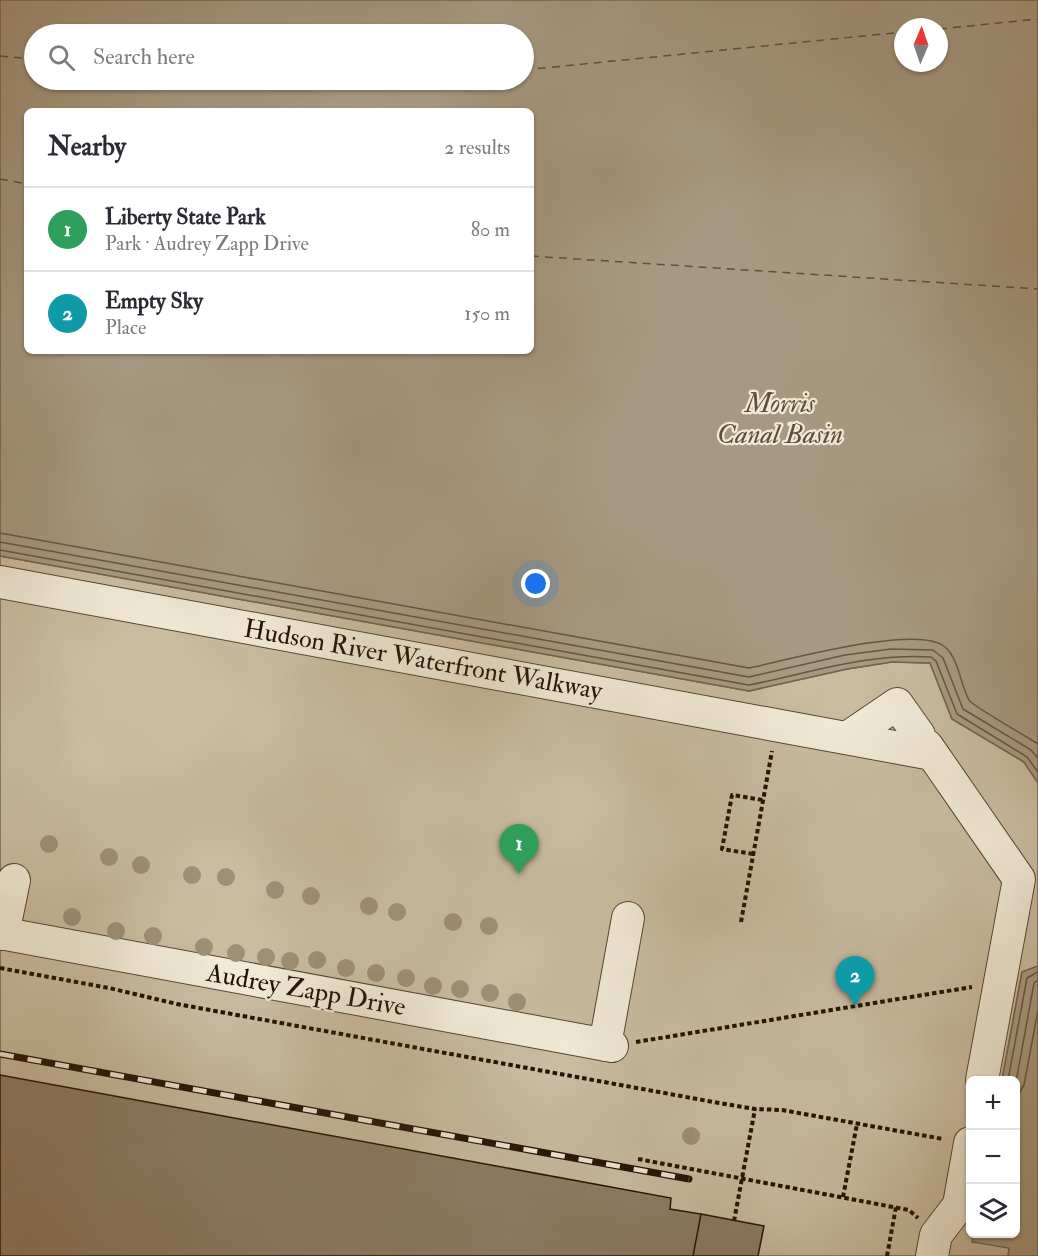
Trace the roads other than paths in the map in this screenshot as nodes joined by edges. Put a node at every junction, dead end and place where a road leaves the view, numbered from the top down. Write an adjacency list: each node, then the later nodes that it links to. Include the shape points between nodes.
1 (0, 582): 2 (street, Hudson River Waterfront Walkway)
2 (847, 738): 3 (street, Hudson River Waterfront Walkway); 3 (street, via 897,704)
3 (926, 745): 7 (street, via 1019,879)
4 (14, 880): 6 (street)
5 (628, 918): 6 (street, Audrey Zapp Drive, via 608,1046)
6 (1, 934)
7 (983, 1076)
8 (966, 1166): 9 (street, via 959,1205)
9 (934, 1245)

